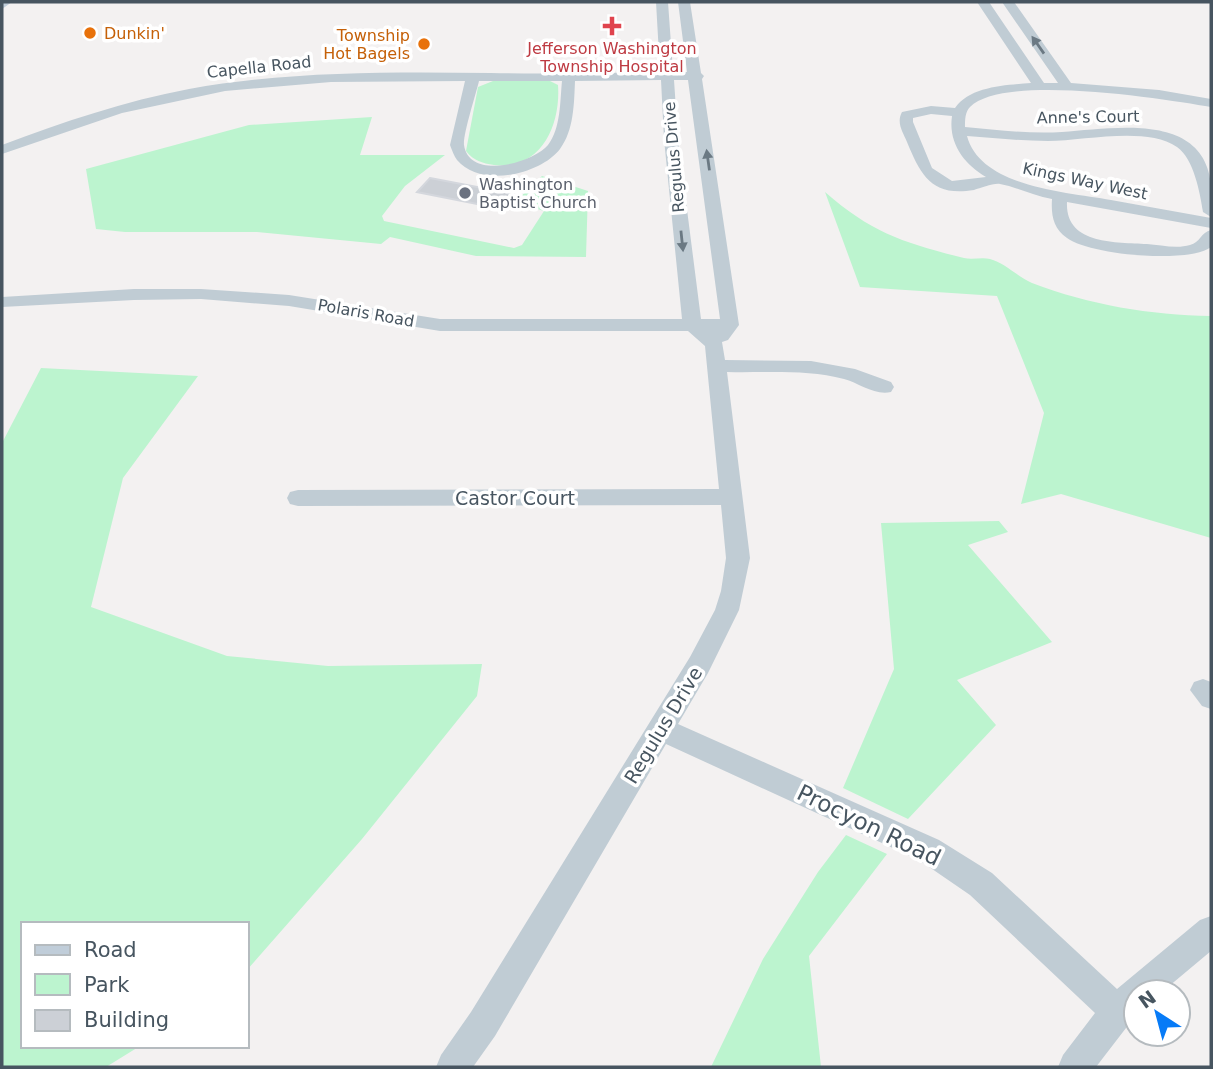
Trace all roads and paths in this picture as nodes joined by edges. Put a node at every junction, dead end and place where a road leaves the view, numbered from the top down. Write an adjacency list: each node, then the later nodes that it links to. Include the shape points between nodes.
1 (662, 2): 5 (street, Regulus Drive)
2 (684, 2): 6 (street, Regulus Drive)
3 (984, 2): 11 (street)
4 (1008, 2): 12 (street, one-way to 4)
5 (663, 30): 6 (street); 7 (street, Regulus Drive)
6 (690, 30): 8 (street, Regulus Drive)
7 (666, 76): 8 (street, Capella Road); 10 (street, Capella Road); 23 (street, Regulus Drive, one-way to 23)
8 (697, 76): 24 (street, Regulus Drive, one-way to 8)
9 (473, 77): 10 (street, Capella Road); 10 (street, via 457,145 459,154 478,167 507,170 537,163 552,149 565,121); 16 (street, Capella Road, via 324,77 213,88 108,112)
10 (569, 77)
11 (1041, 88): 12 (street); 14 (street, via 983,94 965,104)
12 (1068, 88): 13 (street, via 1141,92)
13 (1211, 103)
14 (960, 113): 15 (street, Kings Way West); 17 (street, via 931,110 907,115 926,169 946,184 963,187)
15 (959, 131): 17 (street, Kings Way West, via 971,159); 19 (street, Anne's Court, via 1044,137 1165,136 1192,154)
16 (2, 150)
17 (998, 178): 18 (street, Kings Way West)
18 (1060, 196): 20 (street, Kings Way West); 21 (street, via 1061,223 1096,244 1187,251 1208,242)
19 (1211, 212)
20 (1211, 223)
21 (1211, 235)
22 (2, 302): 23 (street, Polaris Road, via 197,293 293,301 440,325)
23 (692, 324): 24 (street, Polaris Road)
24 (720, 345): 25 (street, Polaris Road, via 848,373); 26 (street, Regulus Drive)
25 (884, 387)
26 (732, 497): 27 (street, Castor Court); 28 (street, Regulus Drive, via 737,540 733,591 713,640)
27 (298, 498)
28 (661, 729): 31 (street, Procyon Road, via 929,850); 33 (street, Regulus Drive)
29 (1211, 931): 30 (street)
30 (1155, 978)
31 (1122, 993)
32 (1122, 1009): 34 (street)
33 (453, 1067)
34 (1075, 1067)

